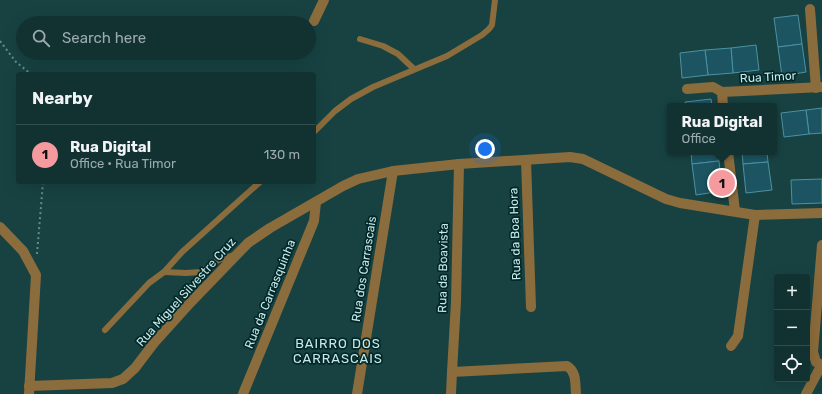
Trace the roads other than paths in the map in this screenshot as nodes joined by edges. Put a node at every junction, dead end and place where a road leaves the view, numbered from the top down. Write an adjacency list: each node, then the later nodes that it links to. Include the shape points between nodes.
1 (324, 0): 4 (street)
2 (495, 0): 6 (lane, via 489,29 482,35 447,56)
3 (810, 9): 7 (street, Rua Timor)
4 (316, 17)
5 (360, 39): 6 (lane, via 395,52)
6 (414, 69): 11 (lane, via 351,99)
7 (819, 87): 9 (street, Rua Timor)
8 (687, 89): 9 (street, Rua Timor, via 712,87)
9 (722, 92): 10 (street)
10 (724, 103)
11 (316, 130)
12 (728, 155): 18 (street)
13 (526, 160): 14 (street, Rua Miguel Silvestre Cruz); 18 (street, Rua Miguel Silvestre Cruz, via 570,157 583,159 666,199); 25 (street, Rua da Boa Hora)
14 (458, 164): 15 (street, Rua Miguel Silvestre Cruz); 29 (street, Rua da Boavista)
15 (393, 171): 17 (street, Rua Miguel Silvestre Cruz, via 358,179); 32 (street, Rua dos Carrascais)
16 (258, 184): 24 (lane, via 182,252)
17 (316, 202): 23 (street, Rua Miguel Silvestre Cruz, via 270,228); 31 (street, Rua da Carrasquinha, via 314,221)
18 (735, 211): 20 (street, Rua Miguel Silvestre Cruz)
19 (822, 213): 20 (street, Rua Miguel Silvestre Cruz)
20 (755, 215): 27 (street, via 738,336)
21 (0, 227): 30 (street, via 23,251 36,275)
22 (822, 244): 28 (street, via 814,352 816,362)
23 (237, 254): 24 (lane, via 216,261 201,272); 30 (street, Rua Miguel Silvestre Cruz, via 135,368 123,378 112,383)
24 (164, 272): 26 (lane)
25 (531, 307)
26 (105, 330)
27 (732, 346)
28 (822, 365): 35 (street)
29 (452, 372): 33 (street, Rua da Boavista); 34 (street, via 567,366 574,374)
30 (29, 390)
31 (243, 394)
32 (358, 394)
33 (451, 394)
34 (576, 394)
35 (806, 394)

